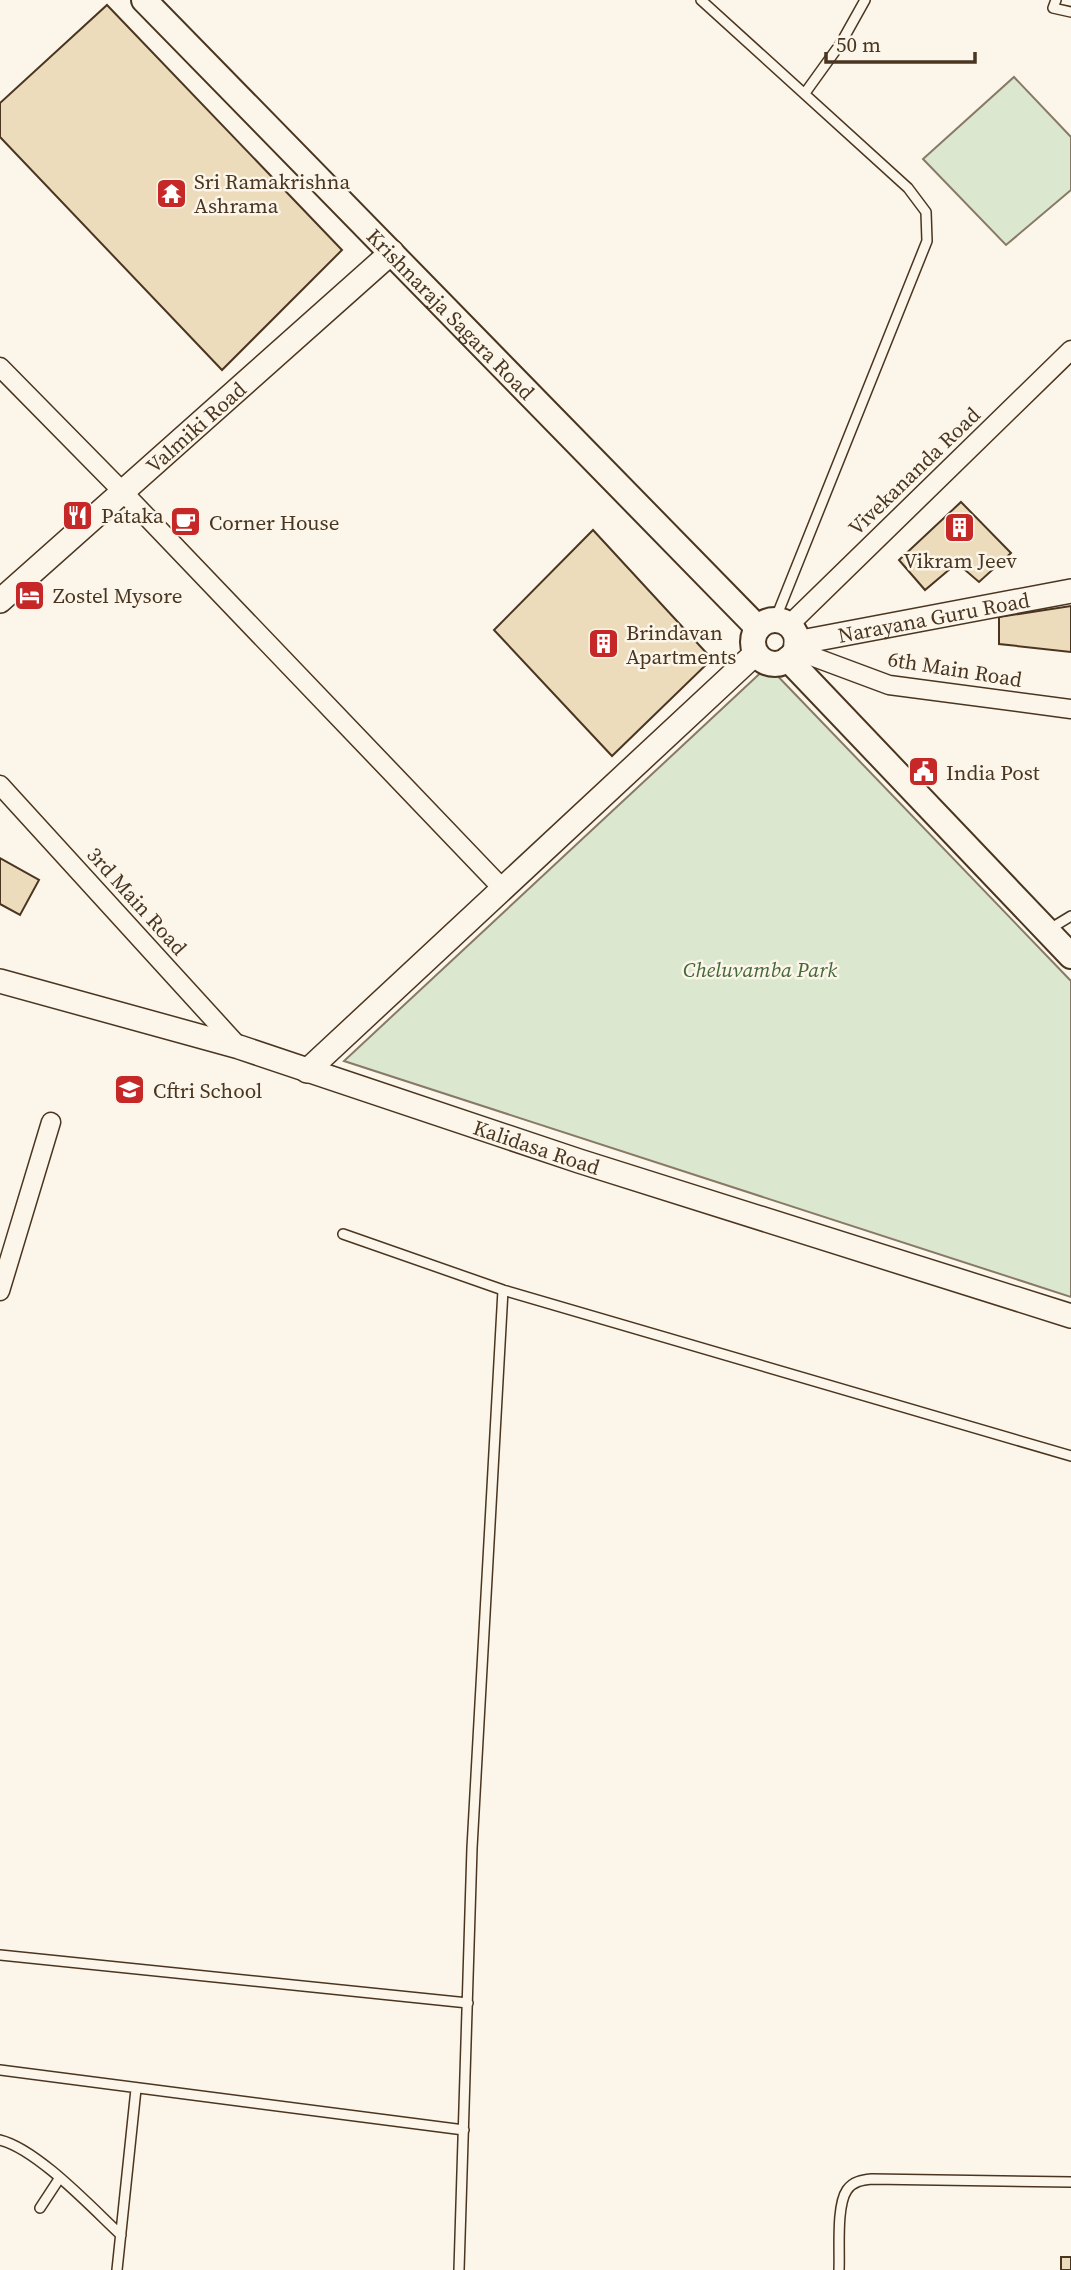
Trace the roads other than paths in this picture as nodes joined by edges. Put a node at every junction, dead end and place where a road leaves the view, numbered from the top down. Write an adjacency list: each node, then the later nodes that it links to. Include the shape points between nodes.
1 (144, 0): 7 (main road, Krishnaraja Sagara Road)
2 (701, 0): 6 (lane)
3 (865, 0): 6 (lane)
4 (1056, 0): 5 (lane, via 1053,8)
5 (1071, 12)
6 (806, 93): 13 (lane, via 908,188 926,212 927,241)
7 (392, 253): 10 (street, Valmiki Road); 13 (main road, Krishnaraja Sagara Road)
8 (1071, 350): 13 (street, Vivekananda Road)
9 (0, 367): 10 (street)
10 (123, 492): 12 (street, Valmiki Road); 17 (street)
11 (1071, 591): 13 (street, Narayana Guru Road)
12 (0, 600)
13 (784, 638): 14 (main road, via 777,664 763,661); 15 (street, 6th Main Road, via 889,685); 19 (main road, Krishnaraja Sagara Road)
14 (756, 653): 17 (street)
15 (1071, 709)
16 (0, 785): 22 (street, 3rd Main Road)
17 (503, 889): 23 (street)
18 (1071, 916): 19 (lane)
19 (1047, 930): 20 (main road, Krishnaraja Sagara Road)
20 (1071, 956)
21 (0, 981): 22 (street, Kalidasa Road)
22 (239, 1047): 23 (street, Kalidasa Road)
23 (307, 1071): 30 (street, Kalidasa Road)
24 (51, 1122): 26 (street)
25 (0, 1222): 26 (street)
26 (18, 1227): 29 (street)
27 (343, 1234): 28 (lane)
28 (503, 1290): 31 (lane); 33 (lane, via 472,1849)
29 (0, 1291)
30 (1071, 1316)
31 (1071, 1456)
32 (0, 1955): 33 (lane)
33 (468, 2003): 36 (lane)
34 (0, 2070): 35 (lane)
35 (136, 2089): 36 (lane); 41 (lane)
36 (464, 2130): 43 (lane)
37 (0, 2140): 38 (lane, via 15,2144)
38 (59, 2179): 40 (lane); 41 (lane)
39 (1071, 2182): 44 (lane, via 857,2181 847,2189 841,2206)
40 (40, 2208)
41 (121, 2235): 42 (lane)
42 (117, 2270)
43 (459, 2270)
44 (839, 2270)

